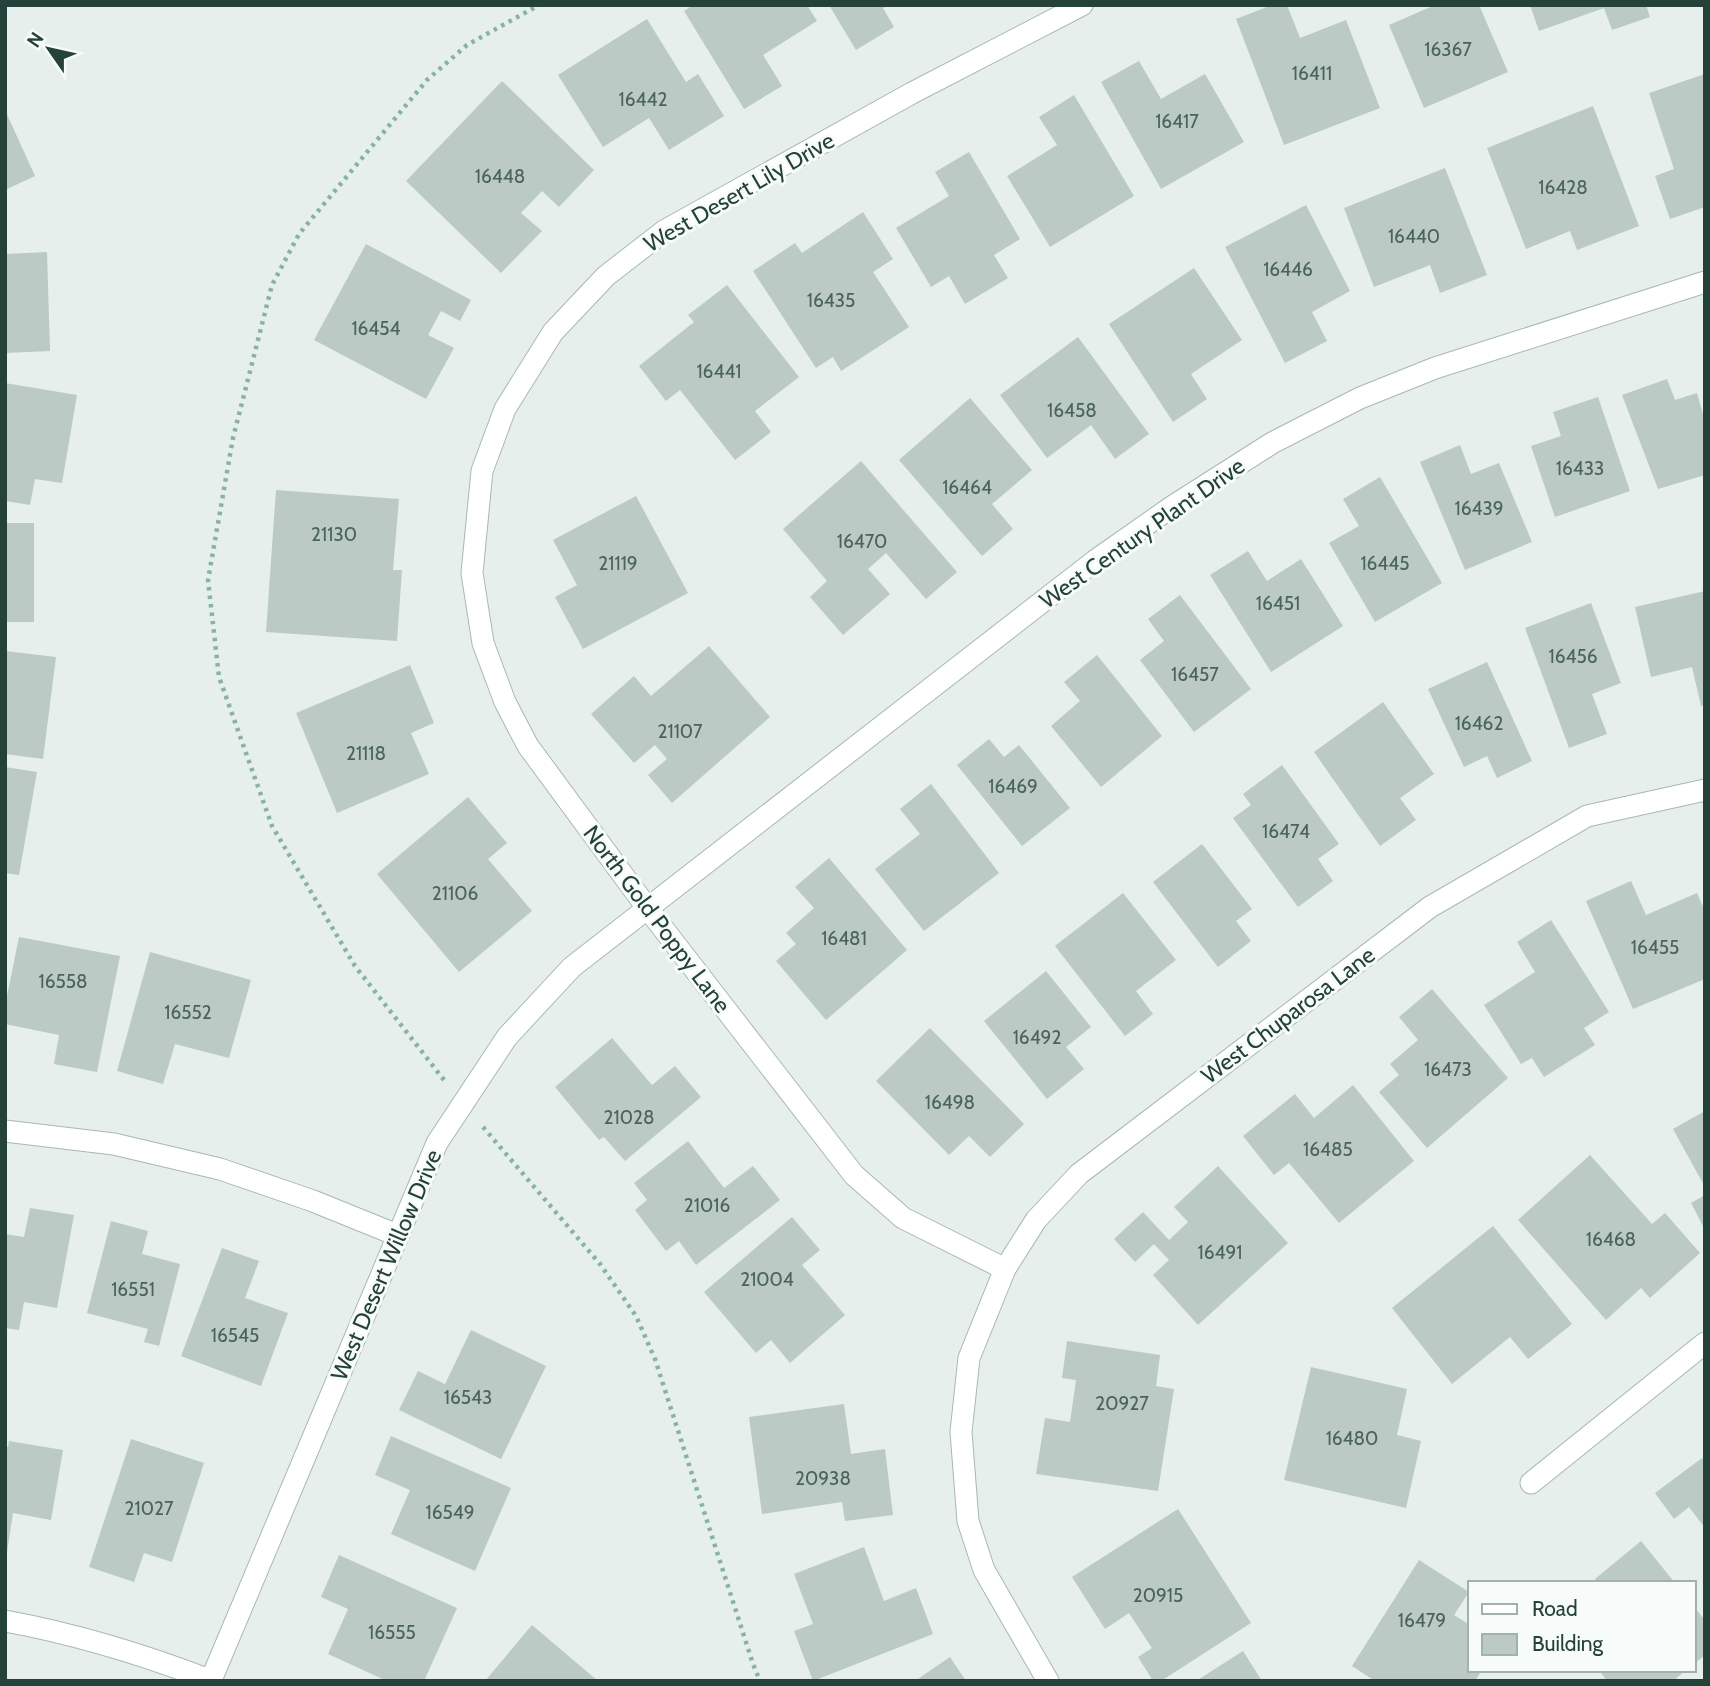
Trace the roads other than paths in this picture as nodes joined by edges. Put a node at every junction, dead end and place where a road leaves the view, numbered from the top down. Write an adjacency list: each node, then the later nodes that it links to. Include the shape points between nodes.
1 (1082, 5): 3 (street, West Desert Lily Drive, via 664,231 606,276 553,332 505,409)
2 (1705, 282): 5 (street, West Century Plant Drive, via 1435,368 1360,398 1272,443 1096,560)
3 (482, 471): 5 (street, North Gold Poppy Lane, via 472,573 487,655 528,746)
4 (1705, 790): 8 (street, West Chuparosa Lane, via 1587,816 1430,906 1079,1174 1036,1220)
5 (648, 909): 7 (street, West Desert Willow Drive, via 572,967 507,1037 437,1143); 8 (street, North Gold Poppy Lane, via 854,1175 903,1218)
6 (5, 1131): 7 (street, via 114,1143 220,1169)
7 (397, 1235): 12 (street, West Desert Willow Drive)
8 (1004, 1269): 13 (street, West Chuparosa Lane, via 969,1358 961,1432 968,1521 984,1570)
9 (1705, 1343): 10 (street)
10 (1531, 1483)
11 (5, 1622): 12 (street, via 131,1652)
12 (211, 1680)
13 (1048, 1681)

